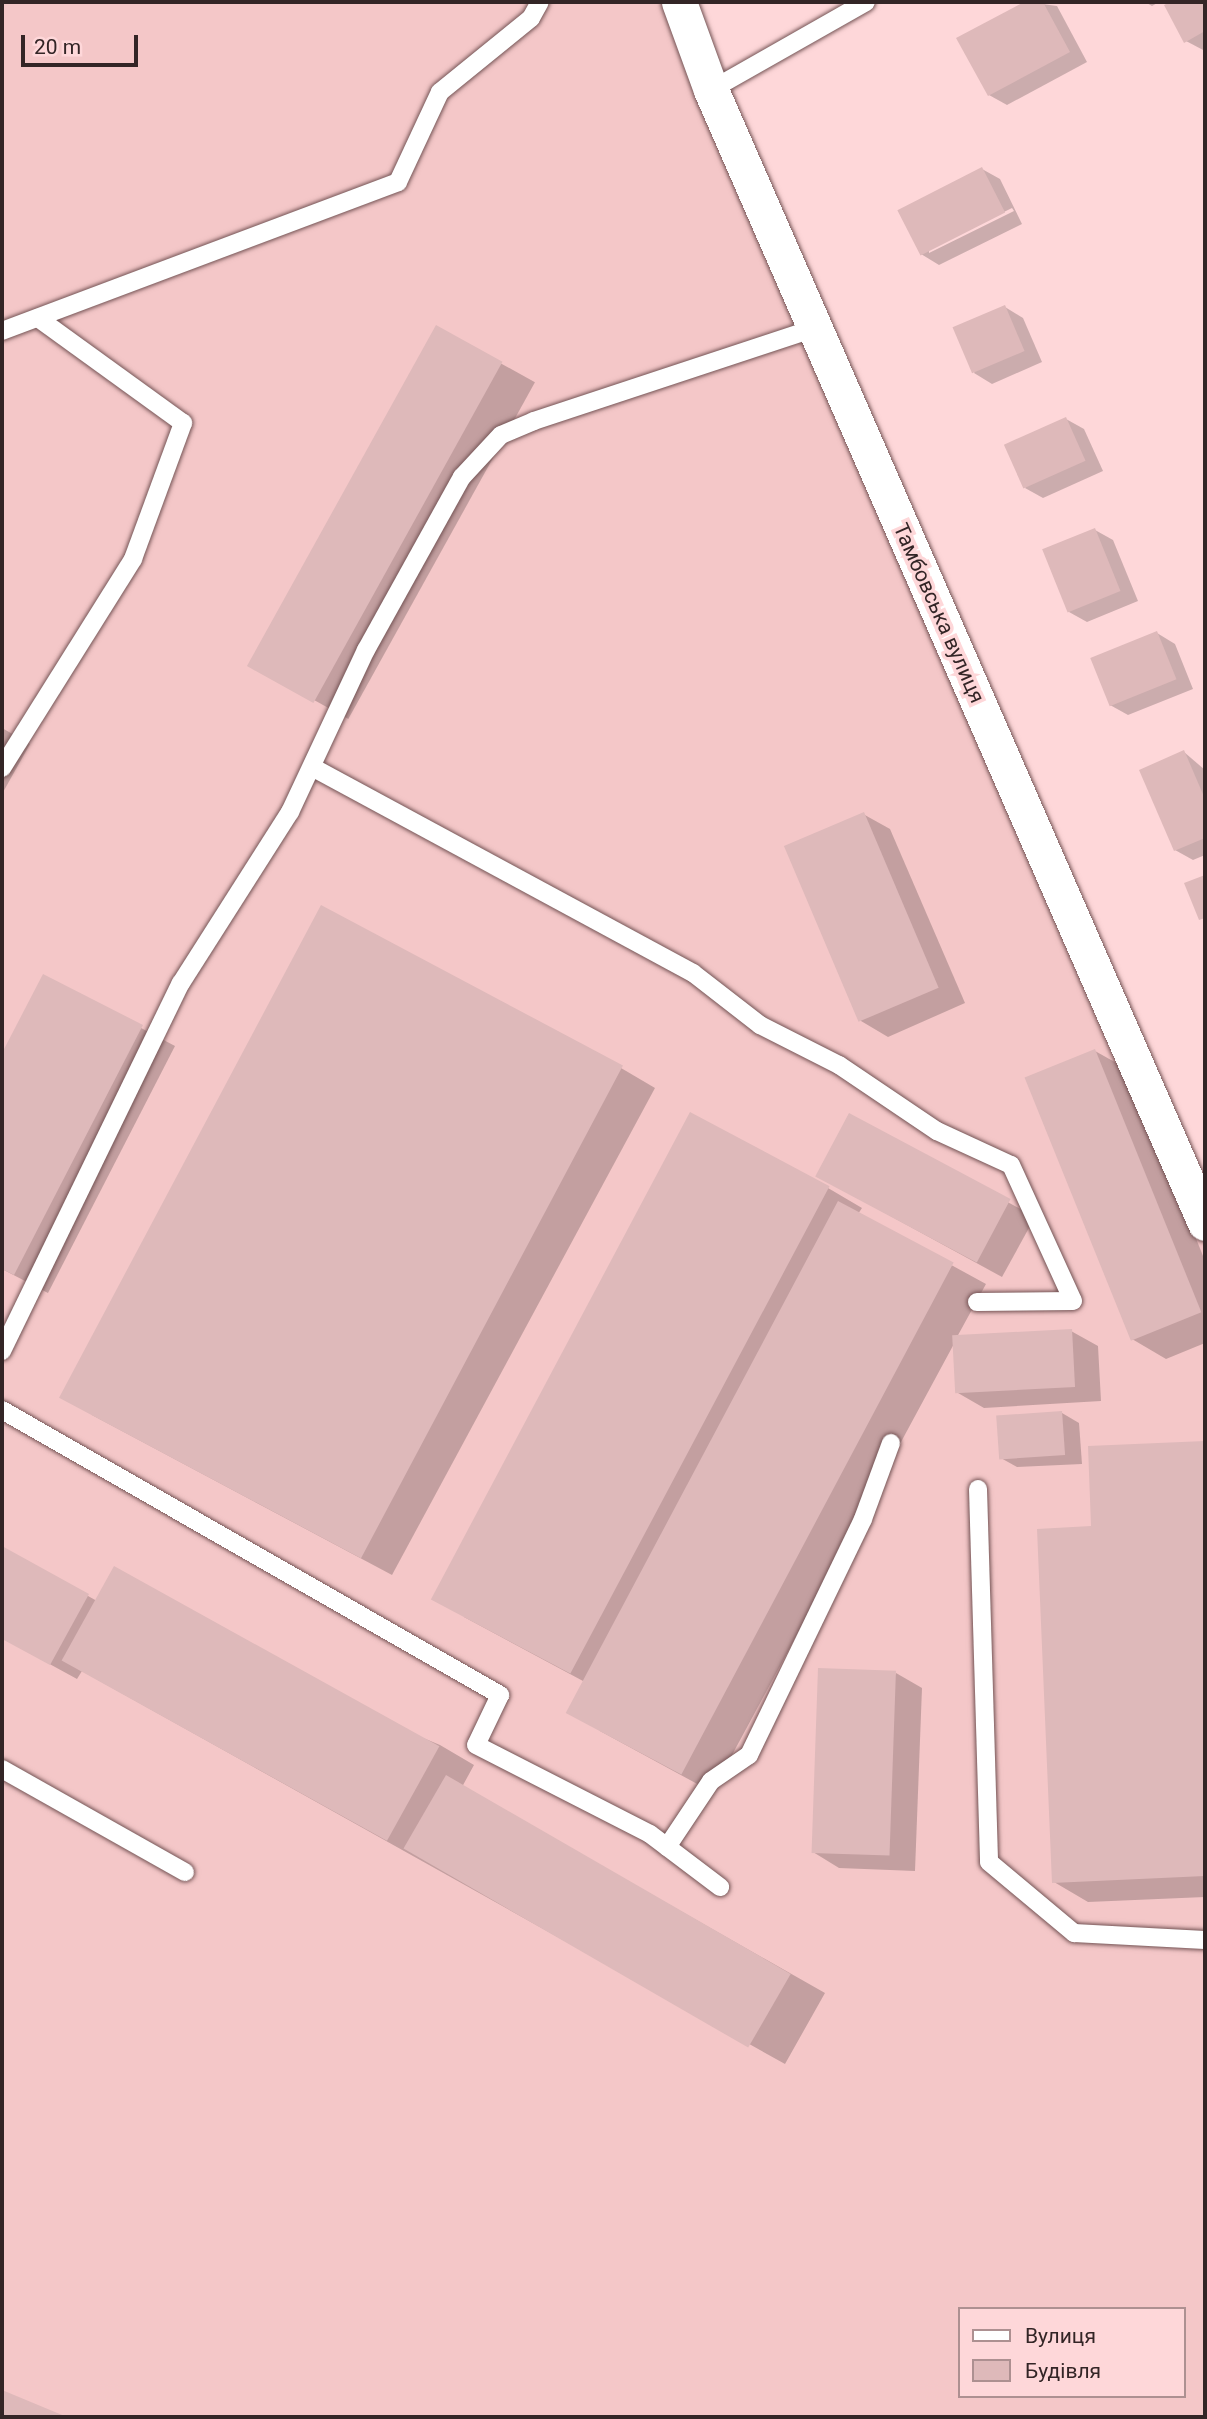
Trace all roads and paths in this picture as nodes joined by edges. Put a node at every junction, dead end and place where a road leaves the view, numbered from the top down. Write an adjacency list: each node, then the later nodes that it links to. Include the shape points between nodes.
1 (540, 2): 5 (lane, via 531,18 440,92 398,182)
2 (679, 2): 4 (street, Тамбовська вулиця)
3 (866, 2): 4 (lane)
4 (712, 90): 6 (street, Тамбовська вулиця)
5 (37, 318): 7 (lane); 9 (lane, via 183,423 133,559)
6 (815, 328): 8 (lane, via 761,351 656,376 501,435 462,477 366,650); 10 (street, Тамбовська вулиця)
7 (2, 331)
8 (312, 766): 11 (lane, via 693,973 760,1025 839,1065 937,1131 1011,1165 1073,1301); 12 (lane, via 290,812 181,983)
9 (2, 768)
10 (1205, 1223)
11 (977, 1302)
12 (2, 1352)
13 (2, 1410): 17 (lane, via 500,1695 476,1745)
14 (891, 1444): 17 (lane, via 863,1519 749,1755 711,1781)
15 (978, 1489): 20 (lane, via 989,1862 1074,1933)
16 (2, 1769): 18 (lane)
17 (667, 1847): 19 (lane)
18 (185, 1872)
19 (720, 1887)
20 (1205, 1940)

